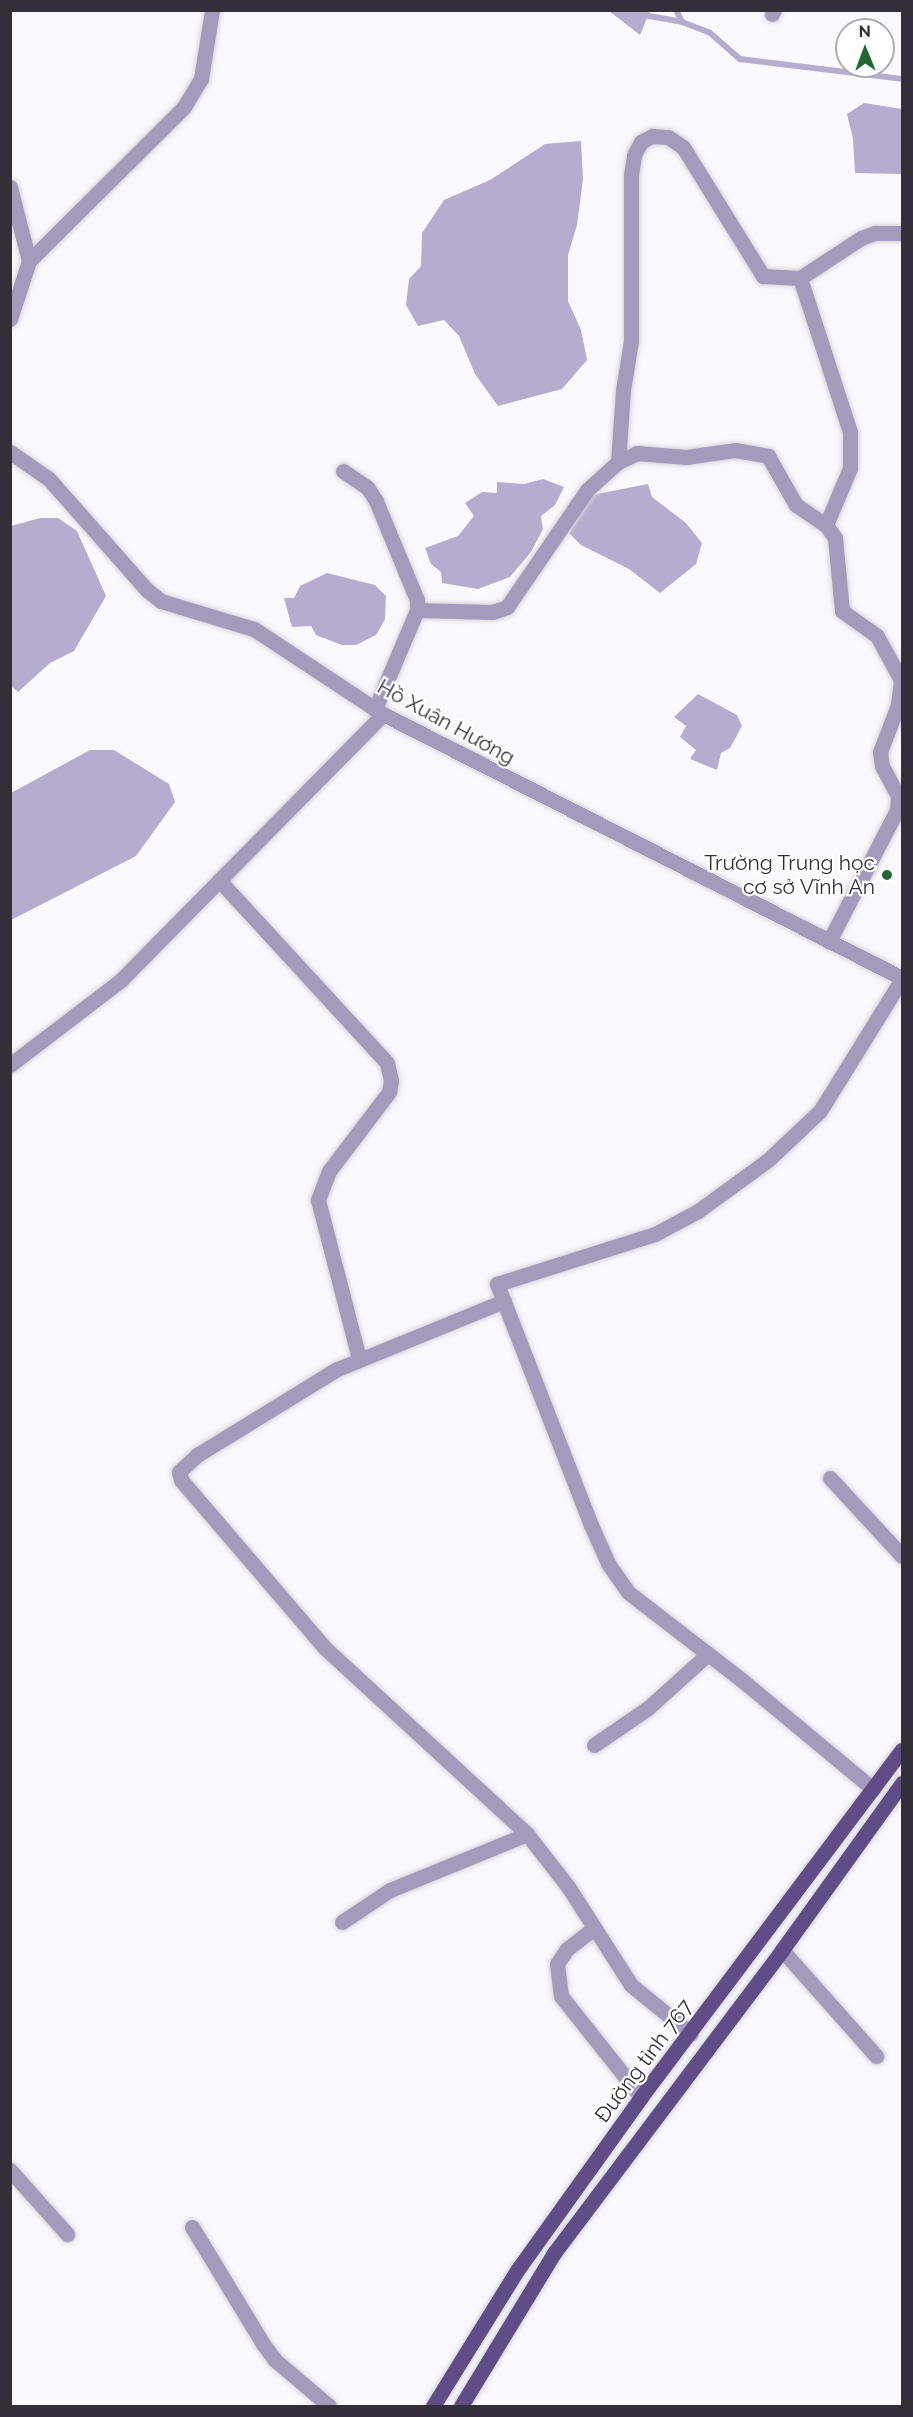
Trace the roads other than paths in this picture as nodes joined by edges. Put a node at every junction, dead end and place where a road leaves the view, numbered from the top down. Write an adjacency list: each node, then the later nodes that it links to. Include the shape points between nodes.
1 (212, 10): 4 (street, via 201,79 184,107)
2 (10, 187): 4 (street)
3 (903, 233): 5 (street, via 875,233 861,238)
4 (29, 261): 6 (street)
5 (800, 278): 8 (street, via 771,278 756,271 741,236 683,147 668,137 652,136 641,142 633,155 631,176 631,341 622,390); 10 (street, via 850,432 850,468)
6 (10, 319)
7 (10, 452): 12 (street, Hồ Xuân Hương, via 49,479 161,601 255,630)
8 (618, 462): 10 (street, via 637,453 686,458 735,450 768,456 796,505); 11 (street, via 587,490 507,607 492,612)
9 (342, 471): 11 (street, via 367,487 376,501 412,584)
10 (826, 525): 14 (street, via 835,538 842,611 878,636 901,680 901,692 880,752 882,766 898,796 897,810)
11 (417, 610): 12 (street)
12 (379, 712): 13 (street); 14 (street, Hồ Xuân Hương)
13 (219, 880): 16 (street, via 121,980); 18 (street, via 387,1063 391,1081 388,1092 329,1171 318,1200)
14 (829, 941): 15 (street, Hồ Xuân Hương)
15 (903, 978): 17 (street, via 820,1112 789,1143 698,1211 655,1234 497,1284)
16 (10, 1065)
17 (504, 1300): 18 (street); 21 (street, via 608,1563 628,1592)
18 (359, 1359): 26 (street, via 182,1466 181,1480 325,1648)
19 (830, 1478): 20 (street)
20 (903, 1556)
21 (708, 1654): 22 (street, via 648,1708); 25 (street)
22 (594, 1745)
23 (903, 1750): 25 (main road, Đường tỉnh 767)
24 (903, 1783): 29 (main road, Đường tỉnh 767)
25 (873, 1789): 30 (main road, Đường tỉnh 767)
26 (527, 1834): 27 (street, via 390,1890); 28 (street)
27 (342, 1922)
28 (594, 1928): 30 (street, via 631,1985); 32 (street, via 567,1949 556,1964 561,1996)
29 (782, 1950): 31 (street); 38 (main road, Đường tỉnh 767, via 554,2253)
30 (691, 2034): 32 (main road, Đường tỉnh 767)
31 (876, 2056)
32 (641, 2097): 37 (main road, Đường tỉnh 767, via 518,2269)
33 (10, 2170): 35 (street)
34 (192, 2227): 36 (street, via 263,2344)
35 (67, 2234)
36 (329, 2406)
37 (433, 2406)
38 (461, 2406)

